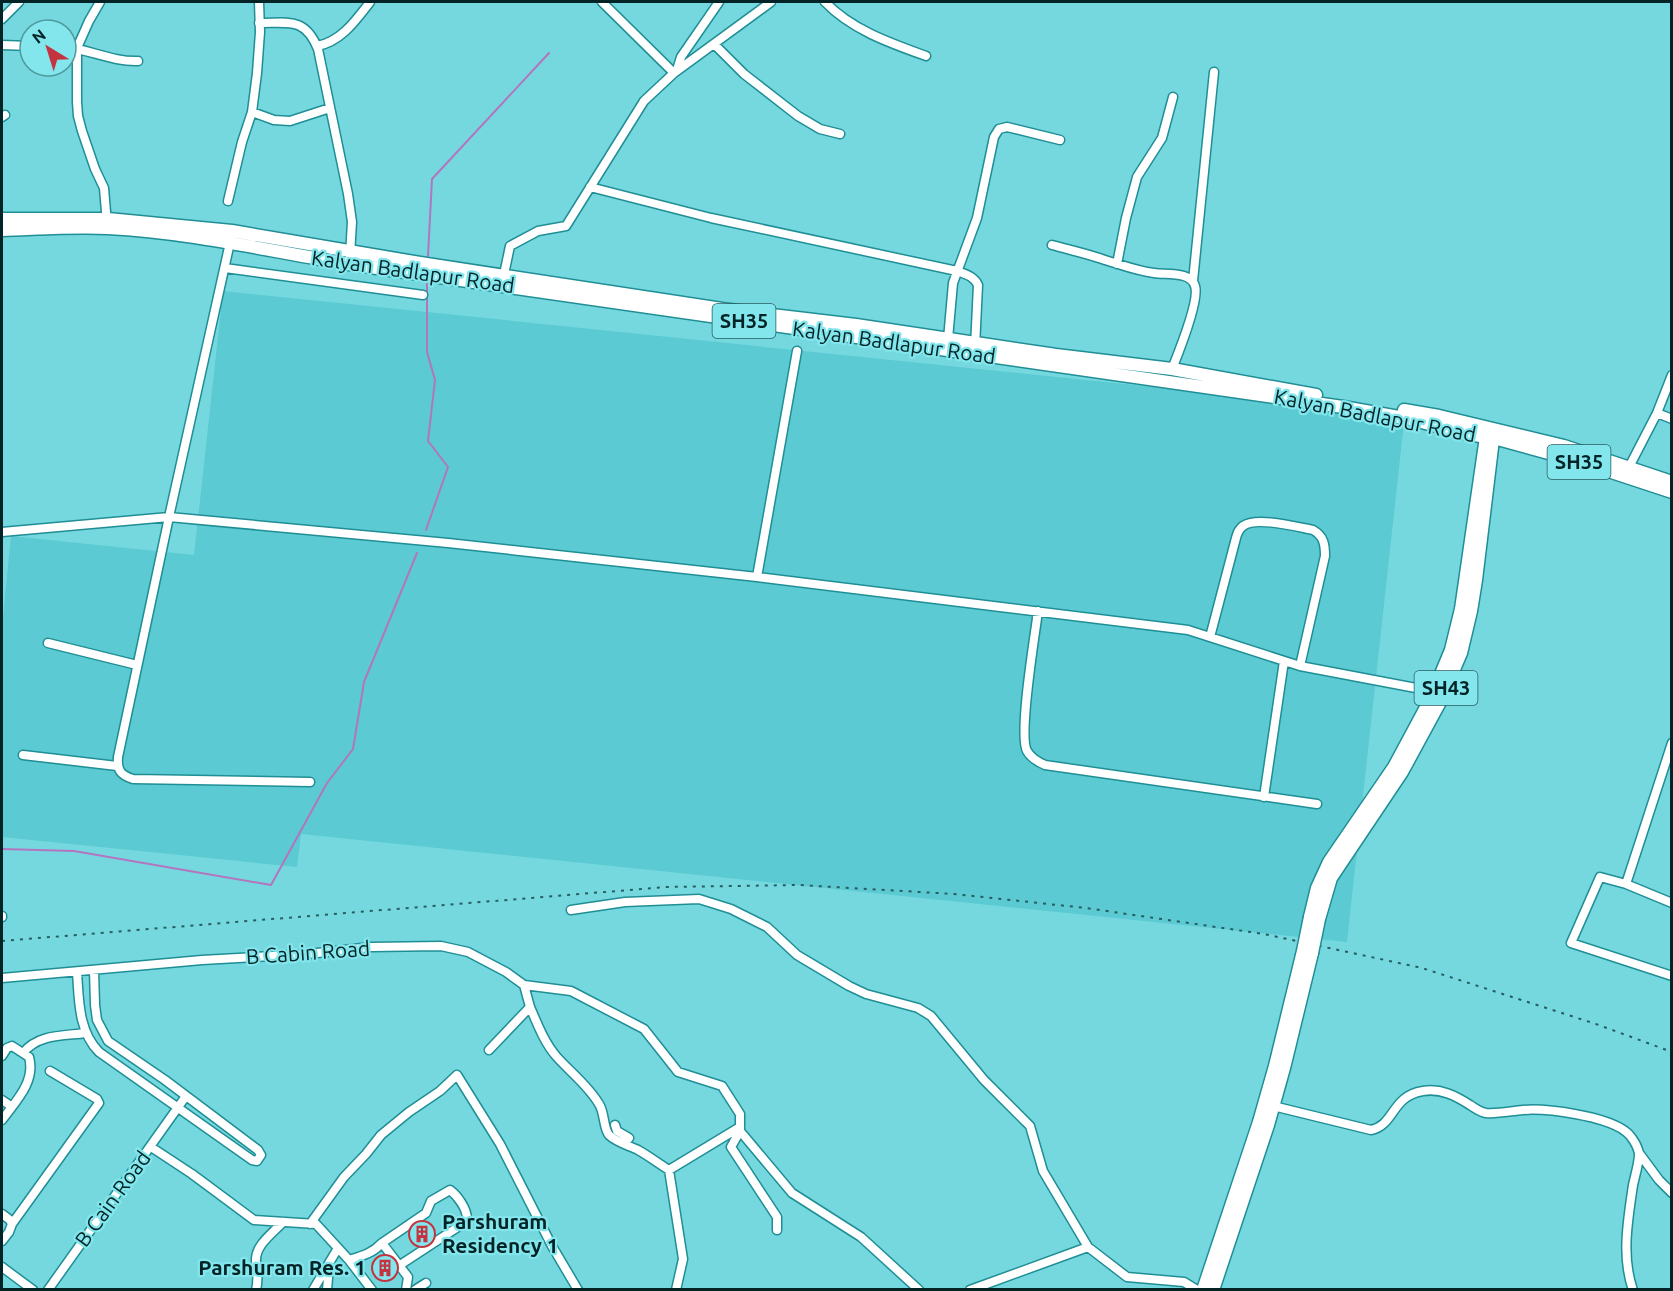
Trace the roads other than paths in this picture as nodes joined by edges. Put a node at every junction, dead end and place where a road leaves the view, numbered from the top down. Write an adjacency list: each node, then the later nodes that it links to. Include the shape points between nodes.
1 (19, 2): 9 (street)
2 (100, 2): 14 (street)
3 (259, 2): 10 (street)
4 (370, 2): 15 (street, via 343,34)
5 (602, 2): 19 (street)
6 (719, 2): 19 (street, via 681,57)
7 (771, 2): 11 (street)
8 (825, 2): 17 (street, via 850,24)
9 (2, 19)
10 (259, 23): 15 (street, via 303,26); 24 (street)
11 (714, 44): 19 (street); 25 (street, via 744,74 798,116 820,129)
12 (2, 45): 13 (street)
13 (18, 46)
14 (78, 46)
15 (317, 46): 23 (street)
16 (78, 48): 18 (street)
17 (926, 56)
18 (138, 61)
19 (676, 71): 27 (street, via 644,101)
20 (1214, 72): 39 (street)
21 (77, 78): 30 (street, via 78,116 104,188)
22 (1173, 97): 35 (street, via 1162,138 1137,177)
23 (330, 108): 24 (street, via 283,121); 34 (street, via 352,222)
24 (252, 112): 28 (street)
25 (840, 134)
26 (1060, 140): 37 (street, via 1006,127 997,131 975,226)
27 (590, 187): 37 (street, via 711,218); 38 (street, via 566,226 538,231 510,246)
28 (228, 201)
29 (2, 219): 30 (main road, Kalyan Badlapur Road / SH35)
30 (107, 223): 31 (main road, Kalyan Badlapur Road / SH35); 32 (main road, Kalyan Badlapur Road / SH35)
31 (2, 230)
32 (231, 237): 34 (main road, Kalyan Badlapur Road / SH35); 36 (street)
33 (1052, 245): 35 (street)
34 (350, 258): 38 (main road, Kalyan Badlapur Road / SH35)
35 (1117, 264): 39 (street)
36 (225, 268): 40 (street); 54 (street)
37 (957, 271): 42 (street); 43 (street, via 978,285)
38 (503, 280): 41 (main road, Kalyan Badlapur Road / SH35)
39 (1193, 281): 45 (street, via 1196,291 1189,325)
40 (423, 295)
41 (884, 335): 42 (main road, Kalyan Badlapur Road / SH35); 43 (main road, Kalyan Badlapur Road / SH35)
42 (948, 339): 43 (main road, Kalyan Badlapur Road / SH35)
43 (975, 348): 45 (main road, Kalyan Badlapur Road / SH35); 47 (main road, Kalyan Badlapur Road / SH35)
44 (797, 351): 56 (street)
45 (1172, 369): 47 (main road, Kalyan Badlapur Road / SH35)
46 (1671, 375): 48 (street)
47 (1216, 382): 50 (main road, Kalyan Badlapur Road / SH35)
48 (1657, 413): 49 (street); 51 (street)
49 (1671, 419)
50 (1490, 433): 51 (main road, Kalyan Badlapur Road / SH35, via 1564,446); 63 (main road, SH43, via 1461,609)
51 (1627, 472): 52 (main road, Kalyan Badlapur Road / SH35); 53 (main road, Kalyan Badlapur Road / SH35)
52 (1671, 482)
53 (1671, 492)
54 (169, 517): 55 (street); 56 (street); 61 (street)
55 (2, 532)
56 (757, 577): 57 (street)
57 (1038, 611): 58 (street, via 1188,630); 68 (street, via 1024,724 1024,744 1035,760 1045,765)
58 (1210, 637): 60 (street); 62 (street, via 1236,538 1243,526 1261,522 1313,530 1322,538 1325,556)
59 (48, 643): 61 (street)
60 (1284, 661): 62 (street); 68 (street)
61 (136, 665): 66 (street)
62 (1300, 666): 63 (street)
63 (1438, 692): 73 (main road, SH43, bridge, via 1394,767 1329,862 1317,888)
64 (1671, 743): 70 (street)
65 (23, 755): 66 (street)
66 (117, 766): 67 (street, via 133,779)
67 (310, 782)
68 (1264, 797): 69 (street)
69 (1317, 804)
70 (1626, 884): 71 (street); 76 (street, via 1600,878 1571,943)
71 (1671, 903)
72 (571, 910): 105 (street, via 625,902 699,899 731,909 766,927 797,955 849,986 918,1008 931,1016 984,1080 1030,1126 1043,1171)
73 (1307, 952): 88 (main road, SH43); 125 (main road, SH43, via 1259,1122)
74 (94, 970): 75 (street, B Cabin Road); 78 (street, B Cabin Road, via 370,947 441,946 468,952); 85 (street, via 97,1020 108,1041)
75 (77, 972): 77 (street, B Cabin Road); 80 (street)
76 (1671, 976)
77 (2, 978)
78 (524, 985): 79 (street); 92 (street, via 571,991 644,1029 678,1072 722,1086 740,1114)
79 (530, 1007): 81 (street); 93 (street, via 554,1053 599,1104 610,1136)
80 (86, 1033): 82 (street, via 38,1039); 89 (street, via 99,1052)
81 (489, 1050)
82 (23, 1053): 83 (street, via 12,1046); 87 (street, via 32,1066 30,1079)
83 (2, 1056)
84 (50, 1071): 100 (street, via 99,1103)
85 (186, 1096): 89 (street, B Cain Road); 89 (street, via 258,1150 261,1158 252,1160)
86 (2, 1100): 87 (street)
87 (11, 1106): 90 (street)
88 (1273, 1107): 95 (street, via 1371,1130 1385,1123 1398,1103 1409,1095 1435,1090 1448,1092 1480,1112 1545,1110 1614,1125 1626,1131); 126 (main road, SH43)
89 (178, 1108): 94 (street, B Cain Road)
90 (2, 1120)
91 (615, 1125): 93 (street, via 617,1131)
92 (740, 1129): 96 (street); 102 (street, via 731,1148 777,1217); 122 (street, via 792,1193 861,1237)
93 (629, 1138): 96 (street, via 640,1151)
94 (151, 1147): 99 (street, via 254,1220); 113 (street, B Cain Road)
95 (1639, 1154): 97 (street); 127 (street, via 1626,1239)
96 (669, 1170): 121 (street, via 684,1259)
97 (1671, 1193)
98 (2, 1214): 100 (street)
99 (284, 1222): 101 (street); 114 (street, via 257,1252)
100 (12, 1224): 103 (street)
101 (313, 1224): 106 (street); 120 (street, via 344,1177 381,1135 457,1076 500,1144)
102 (777, 1230)
103 (2, 1241)
104 (382, 1243): 107 (street); 109 (street); 109 (street, via 426,1213 431,1201 450,1190 455,1194 467,1219)
105 (1088, 1247): 123 (street); 124 (street, via 1128,1277 1184,1282)
106 (338, 1248): 107 (street); 108 (street)
107 (350, 1260): 117 (street)
108 (330, 1262): 115 (street); 116 (street)
109 (400, 1265): 118 (street, via 409,1279)
110 (2, 1267): 112 (street)
111 (426, 1283): 119 (street)
112 (33, 1290)
113 (48, 1290)
114 (256, 1290)
115 (313, 1290)
116 (327, 1290)
117 (372, 1290)
118 (406, 1290)
119 (415, 1290)
120 (578, 1290)
121 (676, 1290)
122 (919, 1290)
123 (970, 1290)
124 (1197, 1290)
125 (1203, 1290)
126 (1213, 1290)
127 (1633, 1290)

